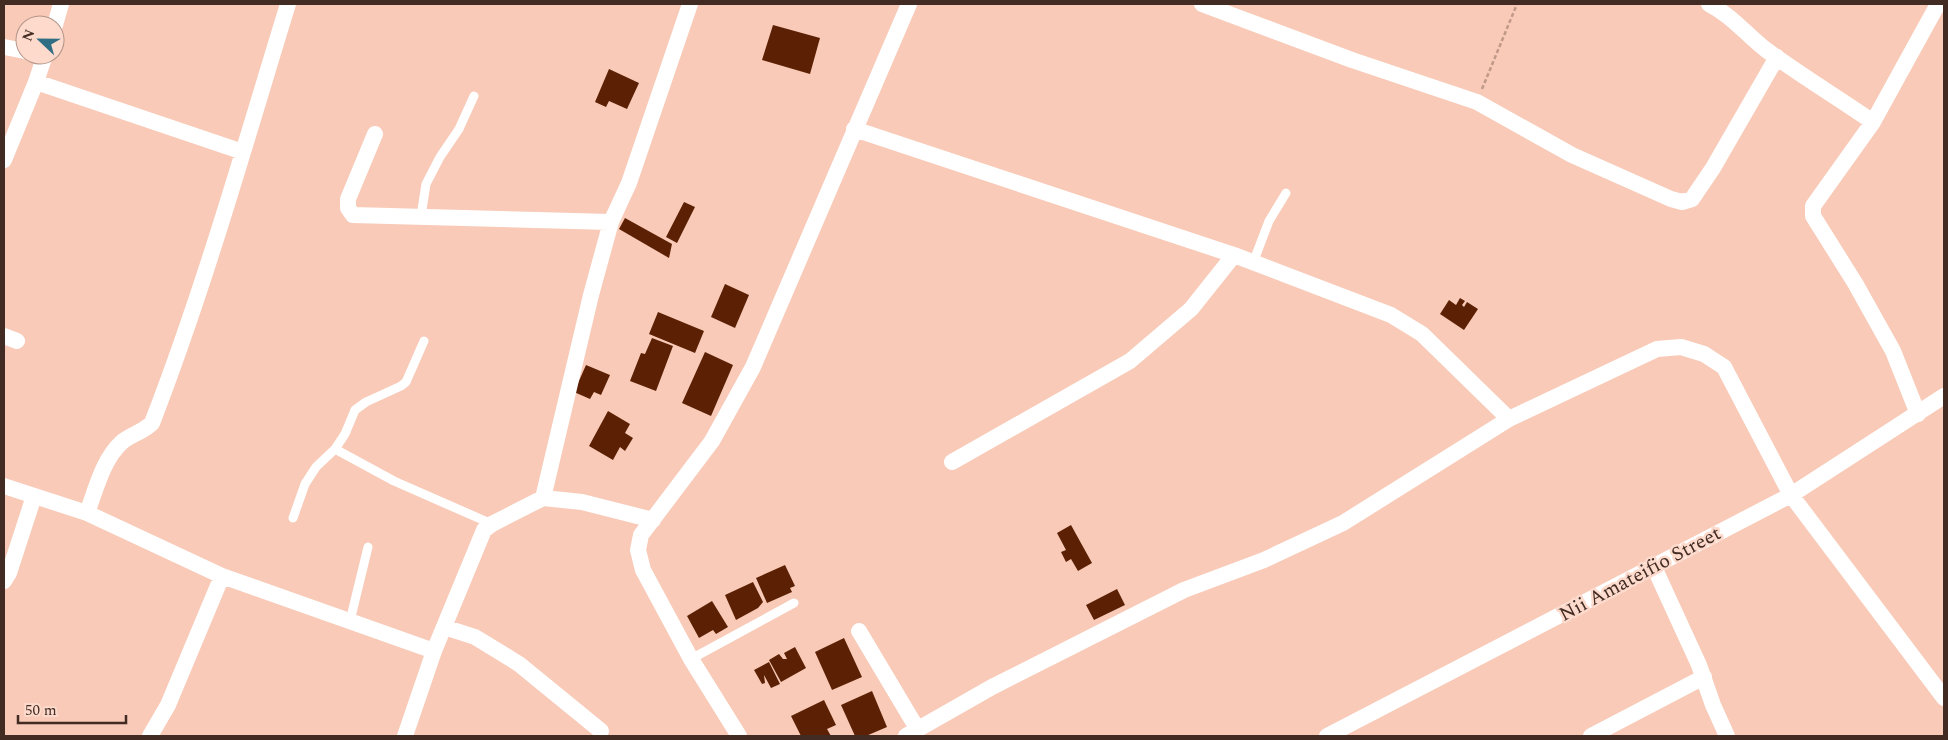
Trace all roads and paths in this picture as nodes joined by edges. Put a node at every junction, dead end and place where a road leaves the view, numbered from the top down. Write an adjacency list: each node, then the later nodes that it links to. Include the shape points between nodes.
1 (288, 4): 17 (street)
2 (690, 4): 21 (street, via 632,174)
3 (909, 4): 14 (street)
4 (1202, 4): 12 (street)
5 (1517, 4): 12 (path)
6 (1938, 4): 13 (street)
7 (1717, 5): 8 (street)
8 (1777, 57): 12 (street, via 1708,176 1692,199 1682,202 1572,155); 13 (street)
9 (42, 65): 10 (street)
10 (36, 82): 15 (street); 17 (street)
11 (474, 96): 20 (lane, via 459,129 426,184)
12 (1477, 102)
13 (1872, 122): 26 (street, via 1818,196 1812,206 1813,216 1894,351)
14 (854, 129): 22 (street); 36 (street, via 753,367 712,441)
15 (9, 134): 18 (street)
16 (375, 134): 20 (street, via 348,199 348,208 353,215 360,216)
17 (243, 152): 34 (street, via 219,235 152,424 115,449)
18 (4, 160)
19 (1286, 193): 23 (lane, via 1270,220)
20 (421, 216): 21 (street)
21 (611, 222): 33 (street)
22 (1234, 255): 23 (street); 29 (street, via 1191,310 1130,361)
23 (1254, 263): 27 (street, via 1391,315 1422,334)
24 (424, 341): 28 (lane, via 406,382 355,410)
25 (1944, 396): 26 (street, Nii Amateifio Street)
26 (1918, 414): 31 (street, Nii Amateifio Street)
27 (1509, 419): 31 (street, via 1657,349 1681,346 1704,354 1724,367); 51 (street, via 1343,523 1264,560 1184,590 992,687)
28 (335, 449): 35 (lane, via 316,467 305,484); 37 (lane, via 394,481)
29 (952, 462)
30 (4, 486): 32 (street)
31 (1791, 495): 39 (street, Nii Amateifio Street); 49 (street)
32 (34, 496): 34 (street); 41 (street)
33 (543, 498): 36 (street, via 582,502); 37 (street)
34 (86, 513): 40 (street)
35 (293, 518)
36 (653, 520): 47 (street, via 641,535 638,550 643,570)
37 (492, 524): 44 (street, via 480,538)
38 (368, 547): 43 (lane)
39 (1654, 567): 48 (street); 55 (street, Nii Amateifio Street)
40 (222, 576): 43 (street); 52 (street, via 168,706)
41 (4, 581)
42 (794, 603): 47 (lane)
43 (350, 621): 46 (street)
44 (444, 627): 46 (street); 50 (street, via 475,637 519,664)
45 (859, 631): 51 (street)
46 (434, 651): 53 (street)
47 (691, 659): 54 (street)
48 (1704, 677): 56 (street); 57 (street)
49 (1944, 698)
50 (601, 731)
51 (912, 733)
52 (150, 736)
53 (405, 736)
54 (739, 736)
55 (1328, 736)
56 (1591, 736)
57 (1727, 736)

